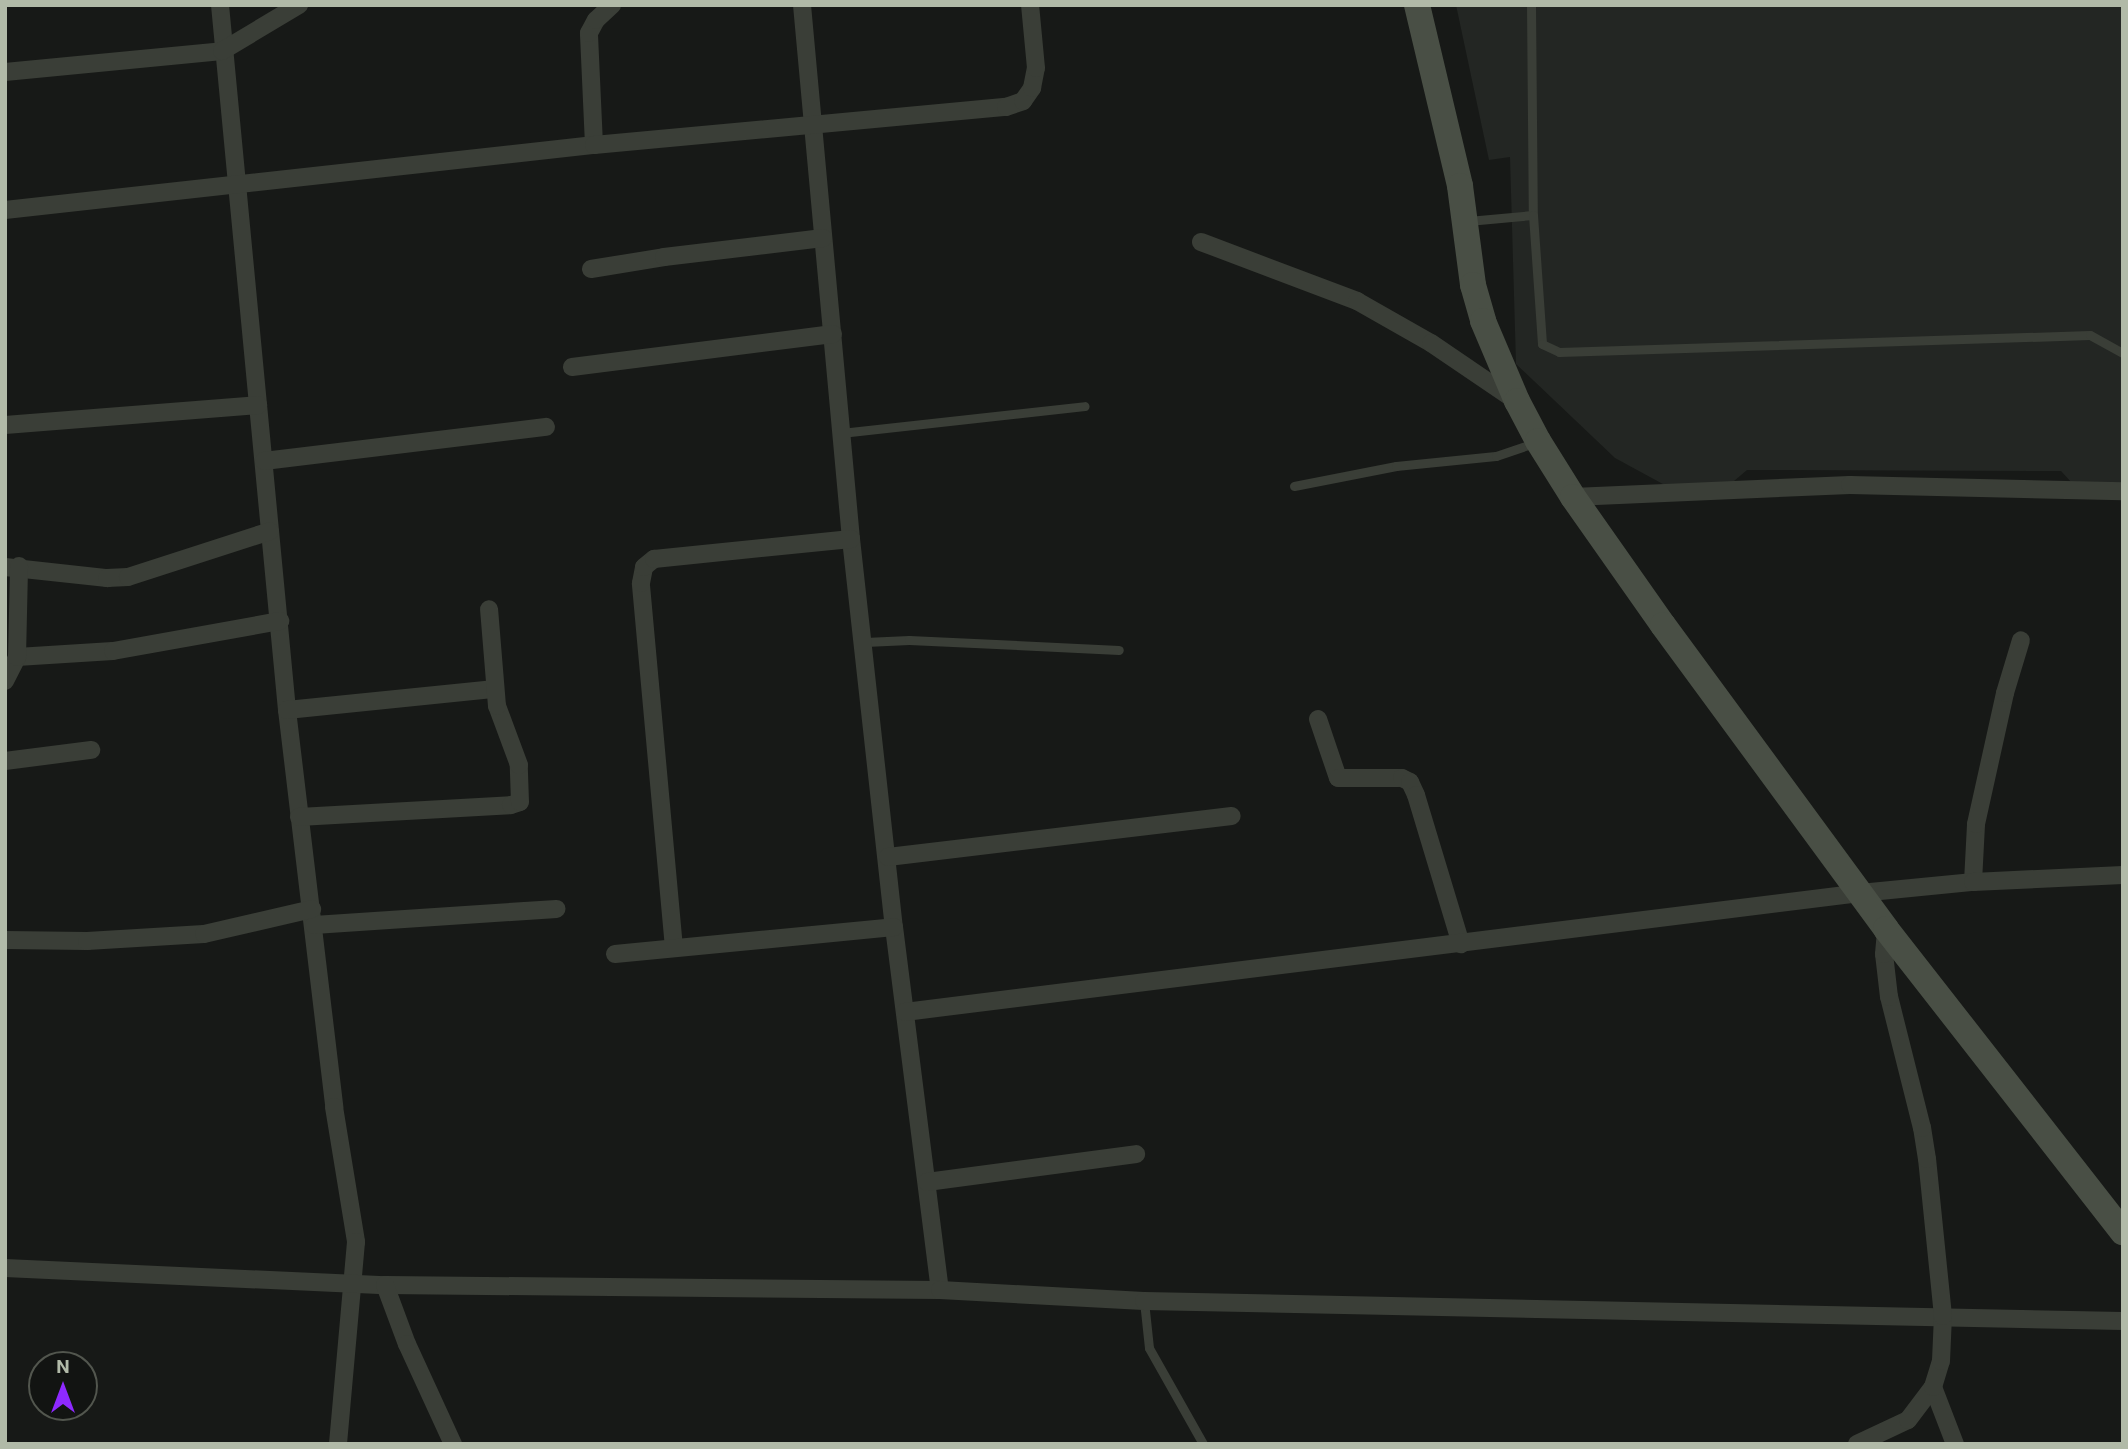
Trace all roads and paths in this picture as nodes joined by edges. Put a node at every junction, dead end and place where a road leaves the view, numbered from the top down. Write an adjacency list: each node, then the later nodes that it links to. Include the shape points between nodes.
1 (220, 5): 8 (street)
2 (299, 5): 8 (street)
3 (612, 5): 11 (street, via 589,33)
4 (802, 5): 10 (street)
5 (1030, 5): 10 (street, via 1036,68 1032,88 1023,101 1006,107)
6 (1417, 5): 15 (street, via 1460,186)
7 (1531, 5): 14 (lane)
8 (222, 51): 9 (street); 12 (street)
9 (5, 72)
10 (811, 124): 11 (street); 16 (street)
11 (594, 145): 12 (street)
12 (236, 186): 13 (street); 23 (street)
13 (5, 210)
14 (1533, 215): 15 (lane); 20 (lane, via 1542,344 1559,352 2091,335)
15 (1462, 222): 22 (street, via 1483,320)
16 (823, 238): 18 (street); 19 (street)
17 (1201, 242): 22 (street, via 1357,301 1431,343)
18 (591, 270)
19 (832, 334): 21 (street); 27 (street)
20 (2123, 353)
21 (572, 367)
22 (1517, 401): 28 (street)
23 (258, 405): 25 (street); 29 (street)
24 (1085, 407): 27 (lane)
25 (5, 425)
26 (546, 427): 29 (street)
27 (841, 433): 34 (street)
28 (1538, 441): 30 (lane, via 1496,456 1396,466); 32 (street)
29 (264, 461): 33 (street)
30 (1294, 486)
31 (2123, 491): 32 (street, via 1850,485)
32 (1573, 497): 53 (street)
33 (270, 531): 35 (street, via 128,576); 37 (street)
34 (851, 539): 39 (street); 60 (street, via 654,559 644,568 641,583)
35 (12, 566): 41 (street)
36 (489, 609): 43 (street)
37 (280, 621): 41 (street, via 113,651); 44 (street)
38 (2021, 640): 52 (street, via 1976,824)
39 (864, 642): 40 (lane); 50 (street)
40 (1119, 650)
41 (17, 657): 42 (street)
42 (5, 681)
43 (495, 689): 44 (street); 49 (street, via 519,765 520,802)
44 (286, 710): 49 (street)
45 (1318, 719): 59 (street, via 1338,778 1402,778 1412,786)
46 (91, 750): 47 (street)
47 (5, 761)
48 (1232, 816): 50 (street)
49 (299, 817): 55 (street)
50 (888, 856): 56 (street)
51 (2123, 875): 52 (street)
52 (1973, 882): 53 (street)
53 (1860, 893): 57 (street); 59 (street)
54 (556, 909): 55 (street)
55 (313, 917): 58 (street, via 204,934 88,941); 67 (street, via 333,1095 354,1224)
56 (894, 927): 60 (street); 62 (street)
57 (1886, 929): 65 (street); 71 (street, via 1889,997 1927,1159)
58 (5, 940)
59 (1461, 944): 62 (street)
60 (674, 948): 61 (street)
61 (615, 954)
62 (905, 1013): 64 (street)
63 (1136, 1154): 64 (street)
64 (927, 1182): 69 (street)
65 (2123, 1232)
66 (5, 1268): 67 (street)
67 (354, 1283): 68 (street); 74 (street)
68 (385, 1285): 69 (street); 75 (street)
69 (940, 1290): 70 (street)
70 (1144, 1301): 71 (street); 76 (lane, via 1149,1348)
71 (1942, 1316): 72 (street); 73 (street, via 1941,1361)
72 (2123, 1321)
73 (1933, 1387): 77 (street, via 1908,1420); 78 (street)
74 (338, 1444)
75 (453, 1444)
76 (1203, 1444)
77 (1857, 1444)
78 (1955, 1444)

